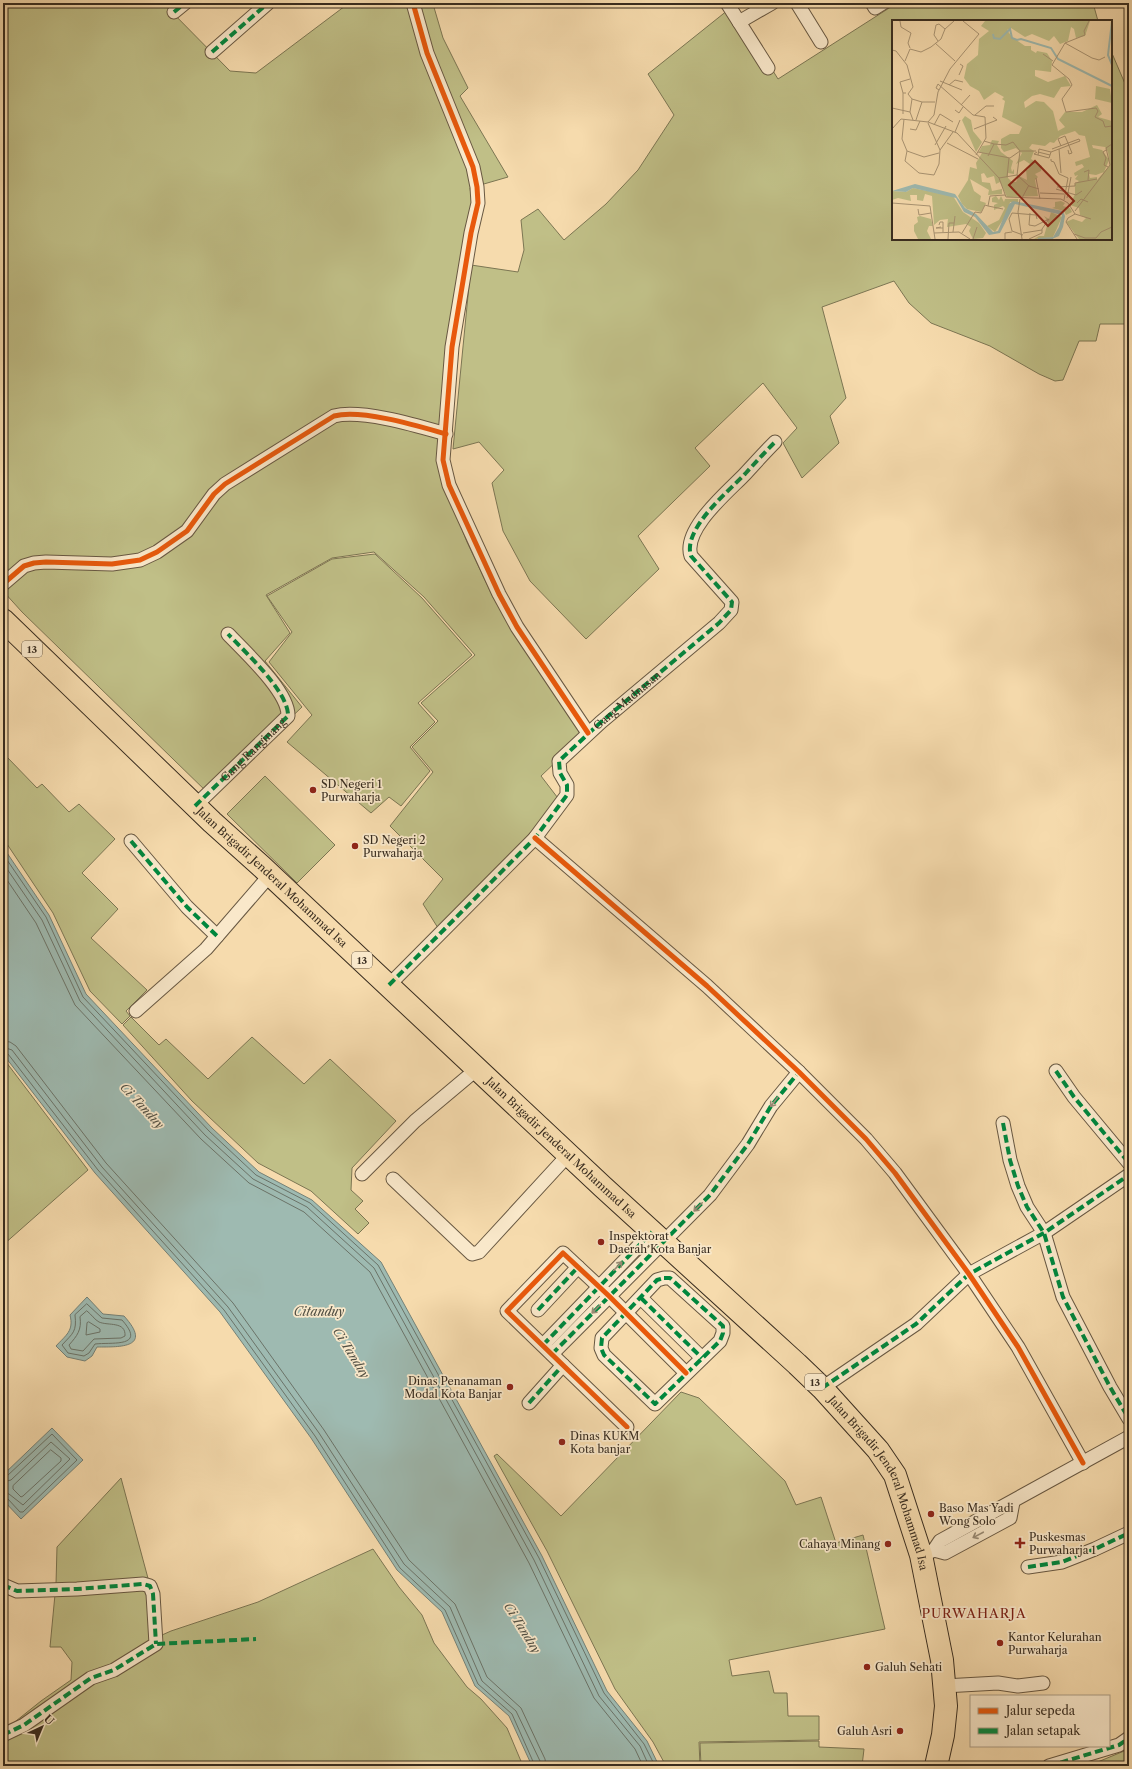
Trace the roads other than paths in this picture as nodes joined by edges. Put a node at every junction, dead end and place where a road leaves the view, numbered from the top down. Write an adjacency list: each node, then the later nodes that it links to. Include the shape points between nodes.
1 (184, 3): 9 (street)
2 (268, 3): 12 (street)
3 (413, 3): 14 (street, via 427,53 473,167 477,187 478,203 452,347)
4 (727, 3): 10 (street)
5 (772, 3): 10 (street)
6 (797, 3): 11 (street)
7 (872, 3): 8 (street, via 875,8)
8 (883, 3)
9 (174, 12)
10 (739, 22): 13 (street)
11 (822, 42)
12 (212, 52)
13 (768, 68)
14 (446, 434): 16 (street, via 368,416 345,413 334,416 225,484 214,494 187,530 157,552 140,560 112,564 34,563 24,566); 19 (street, via 443,460 449,485 499,594 517,627)
15 (775, 442): 19 (street, Gang Madnasan, via 722,496 696,532 690,547 691,556 697,564 732,602 731,610 719,623)
16 (3, 584)
17 (3, 620): 20 (highway, Jalan Brigadir Jenderal Mohammad Isa / 13)
18 (228, 634): 20 (street, Gang Ranginang, via 282,695 288,716)
19 (588, 733): 21 (street, Gang Madnasan, via 559,761 560,773 567,785 567,795)
20 (195, 806): 23 (highway, Jalan Brigadir Jenderal Mohammad Isa / 13)
21 (535, 838): 25 (street, Gang Madnasan); 29 (street, via 707,986)
22 (131, 841): 24 (street, via 187,907)
23 (270, 874): 24 (street); 25 (highway, Jalan Brigadir Jenderal Mohammad Isa / 13)
24 (217, 936): 26 (street, via 176,977)
25 (389, 985): 27 (highway, Jalan Brigadir Jenderal Mohammad Isa / 13)
26 (136, 1011)
27 (477, 1069): 31 (highway, Jalan Brigadir Jenderal Mohammad Isa / 13); 33 (street, via 415,1121)
28 (1056, 1071): 32 (street, via 1074,1097)
29 (799, 1072): 37 (street, one-way to 37, via 710,1195); 39 (street, via 881,1156)
30 (1003, 1123): 36 (street, via 1018,1186 1027,1207)
31 (569, 1154): 35 (street, via 475,1254 451,1235); 37 (highway, Jalan Brigadir Jenderal Mohammad Isa / 13)
32 (1129, 1163)
33 (362, 1174)
34 (1129, 1175): 36 (street)
35 (393, 1179)
36 (1044, 1232): 39 (street); 52 (street, via 1063,1297)
37 (657, 1236): 40 (street, one-way to 37); 41 (street); 50 (highway, Jalan Brigadir Jenderal Mohammad Isa / 13)
38 (578, 1267): 40 (street); 43 (street); 45 (street, via 563,1253 507,1311)
39 (969, 1274): 50 (street, via 916,1324); 55 (street, via 1018,1347)
40 (598, 1287): 41 (street); 45 (street)
41 (609, 1296): 44 (street); 46 (street, one-way to 46)
42 (641, 1298): 44 (street); 47 (street); 47 (street, via 657,1280 670,1278 723,1326 720,1341)
43 (538, 1310)
44 (626, 1313): 49 (street); 49 (street, via 602,1338 601,1348 604,1355 655,1404)
45 (543, 1345): 46 (street)
46 (552, 1354): 48 (street)
47 (702, 1358): 49 (street)
48 (564, 1365): 51 (street); 53 (street)
49 (686, 1373)
50 (822, 1388): 57 (highway, Jalan Brigadir Jenderal Mohammad Isa / 13, via 888,1463)
51 (529, 1403)
52 (1129, 1419)
53 (627, 1427)
54 (1129, 1437): 55 (street)
55 (1083, 1463): 57 (street, via 940,1541)
56 (1129, 1532): 58 (street, via 1062,1562)
57 (928, 1553): 61 (highway, Jalan Brigadir Jenderal Mohammad Isa / 13)
58 (1028, 1567)
59 (3, 1585): 62 (street, via 17,1591 143,1584 150,1586 153,1594 156,1644 114,1670 91,1678 24,1725)
60 (1043, 1683): 61 (street, via 1018,1686 998,1683)
61 (944, 1686): 64 (highway, Jalan Brigadir Jenderal Mohammad Isa / 13, via 945,1723)
62 (3, 1735)
63 (1129, 1738): 65 (street, via 1119,1745)
64 (936, 1766)
65 (1049, 1766)

